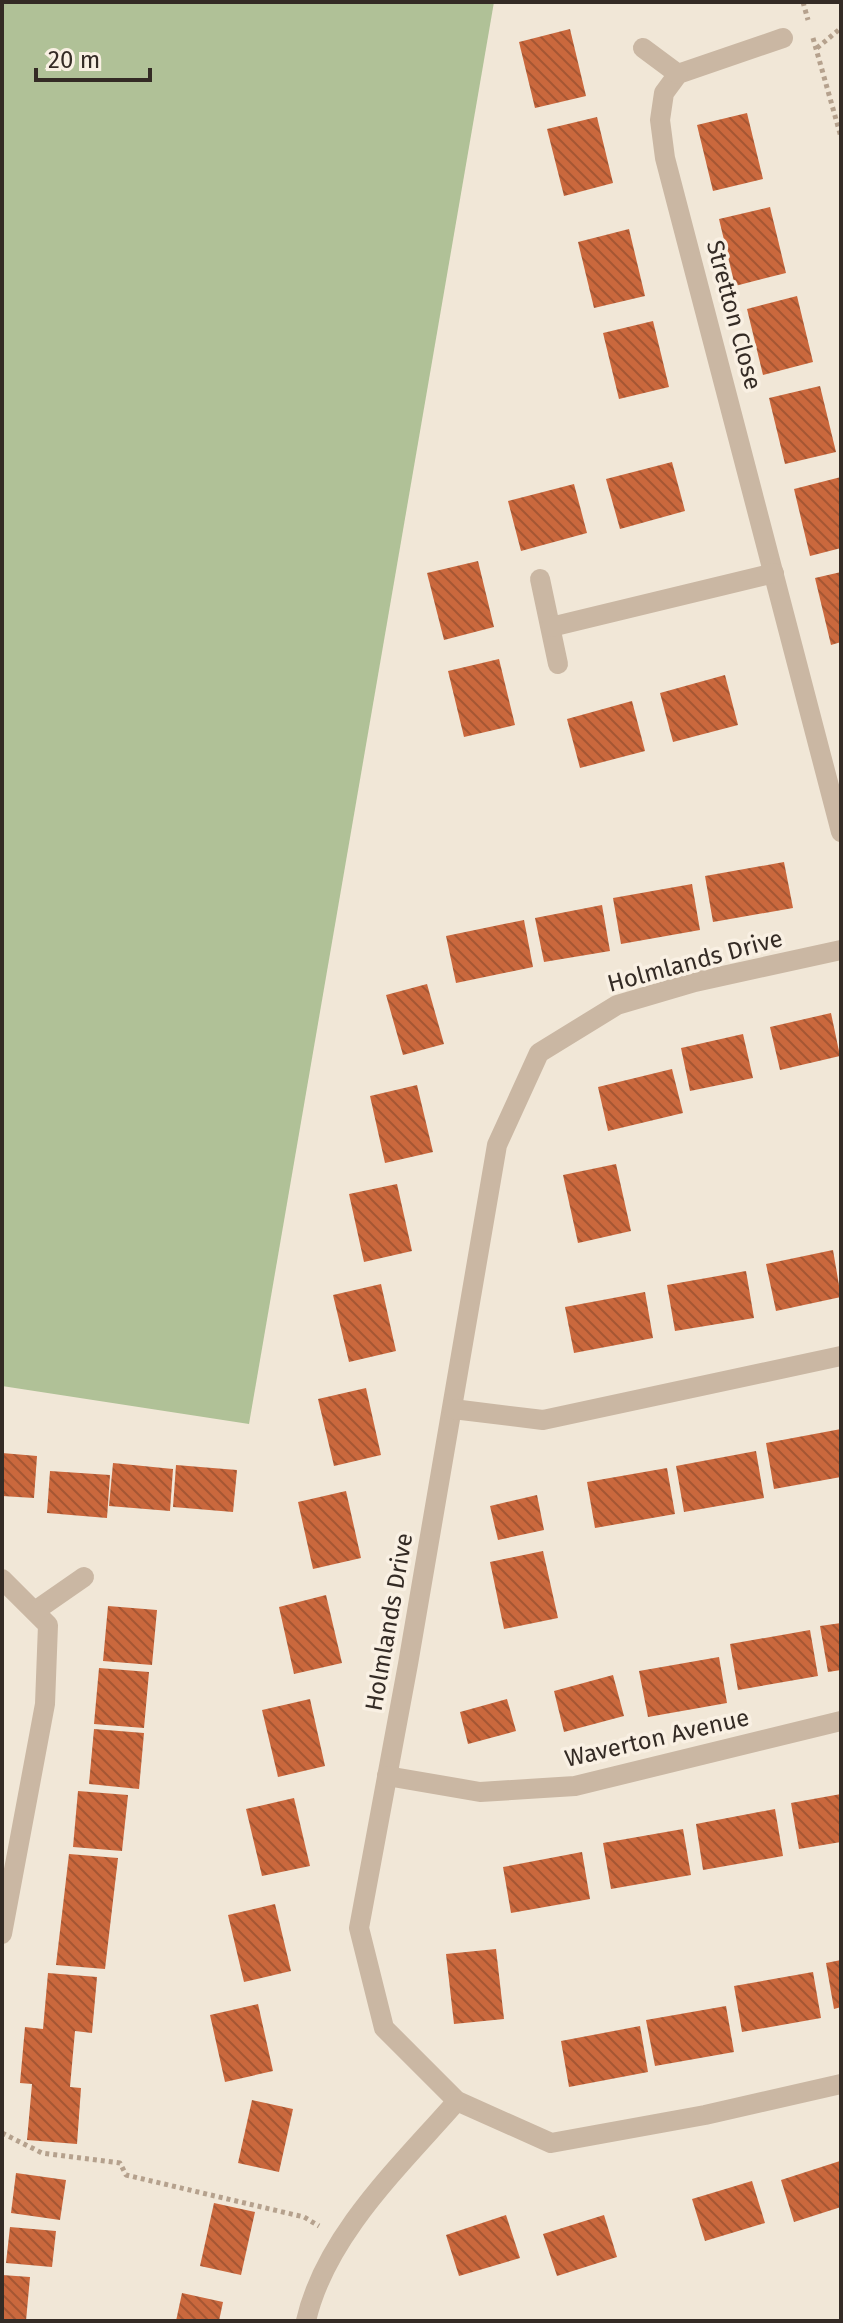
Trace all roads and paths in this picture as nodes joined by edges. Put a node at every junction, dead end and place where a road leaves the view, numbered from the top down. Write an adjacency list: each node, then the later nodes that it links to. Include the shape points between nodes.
1 (803, 2): 5 (path)
2 (841, 28): 5 (path)
3 (783, 38): 6 (street)
4 (643, 48): 6 (street)
5 (816, 48): 7 (path)
6 (678, 74): 8 (street, Stretton Close, via 664,93 660,120 665,158)
7 (841, 137)
8 (774, 573): 10 (street); 12 (street, Stretton Close)
9 (540, 579): 10 (street)
10 (551, 627): 11 (street)
11 (558, 664)
12 (841, 832)
13 (841, 950): 15 (street, Holmlands Drive, via 617,1005 539,1053 497,1145)
14 (841, 1356): 15 (street, via 543,1420)
15 (453, 1409): 20 (street, Holmlands Drive)
16 (84, 1577): 18 (street)
17 (2, 1579): 18 (street)
18 (35, 1611): 21 (street, via 48,1625 45,1704)
19 (841, 1721): 20 (street, Waverton Avenue, via 575,1786 480,1792)
20 (387, 1776): 23 (street, Holmlands Drive, via 359,1928 384,2028)
21 (2, 1934)
22 (841, 2084): 23 (street, Holmlands Drive, via 551,2143)
23 (457, 2101): 25 (street)
24 (2, 2133): 25 (path, via 42,2153 120,2163 126,2175 304,2217)
25 (341, 2239): 26 (street, via 322,2273)
26 (306, 2321)

